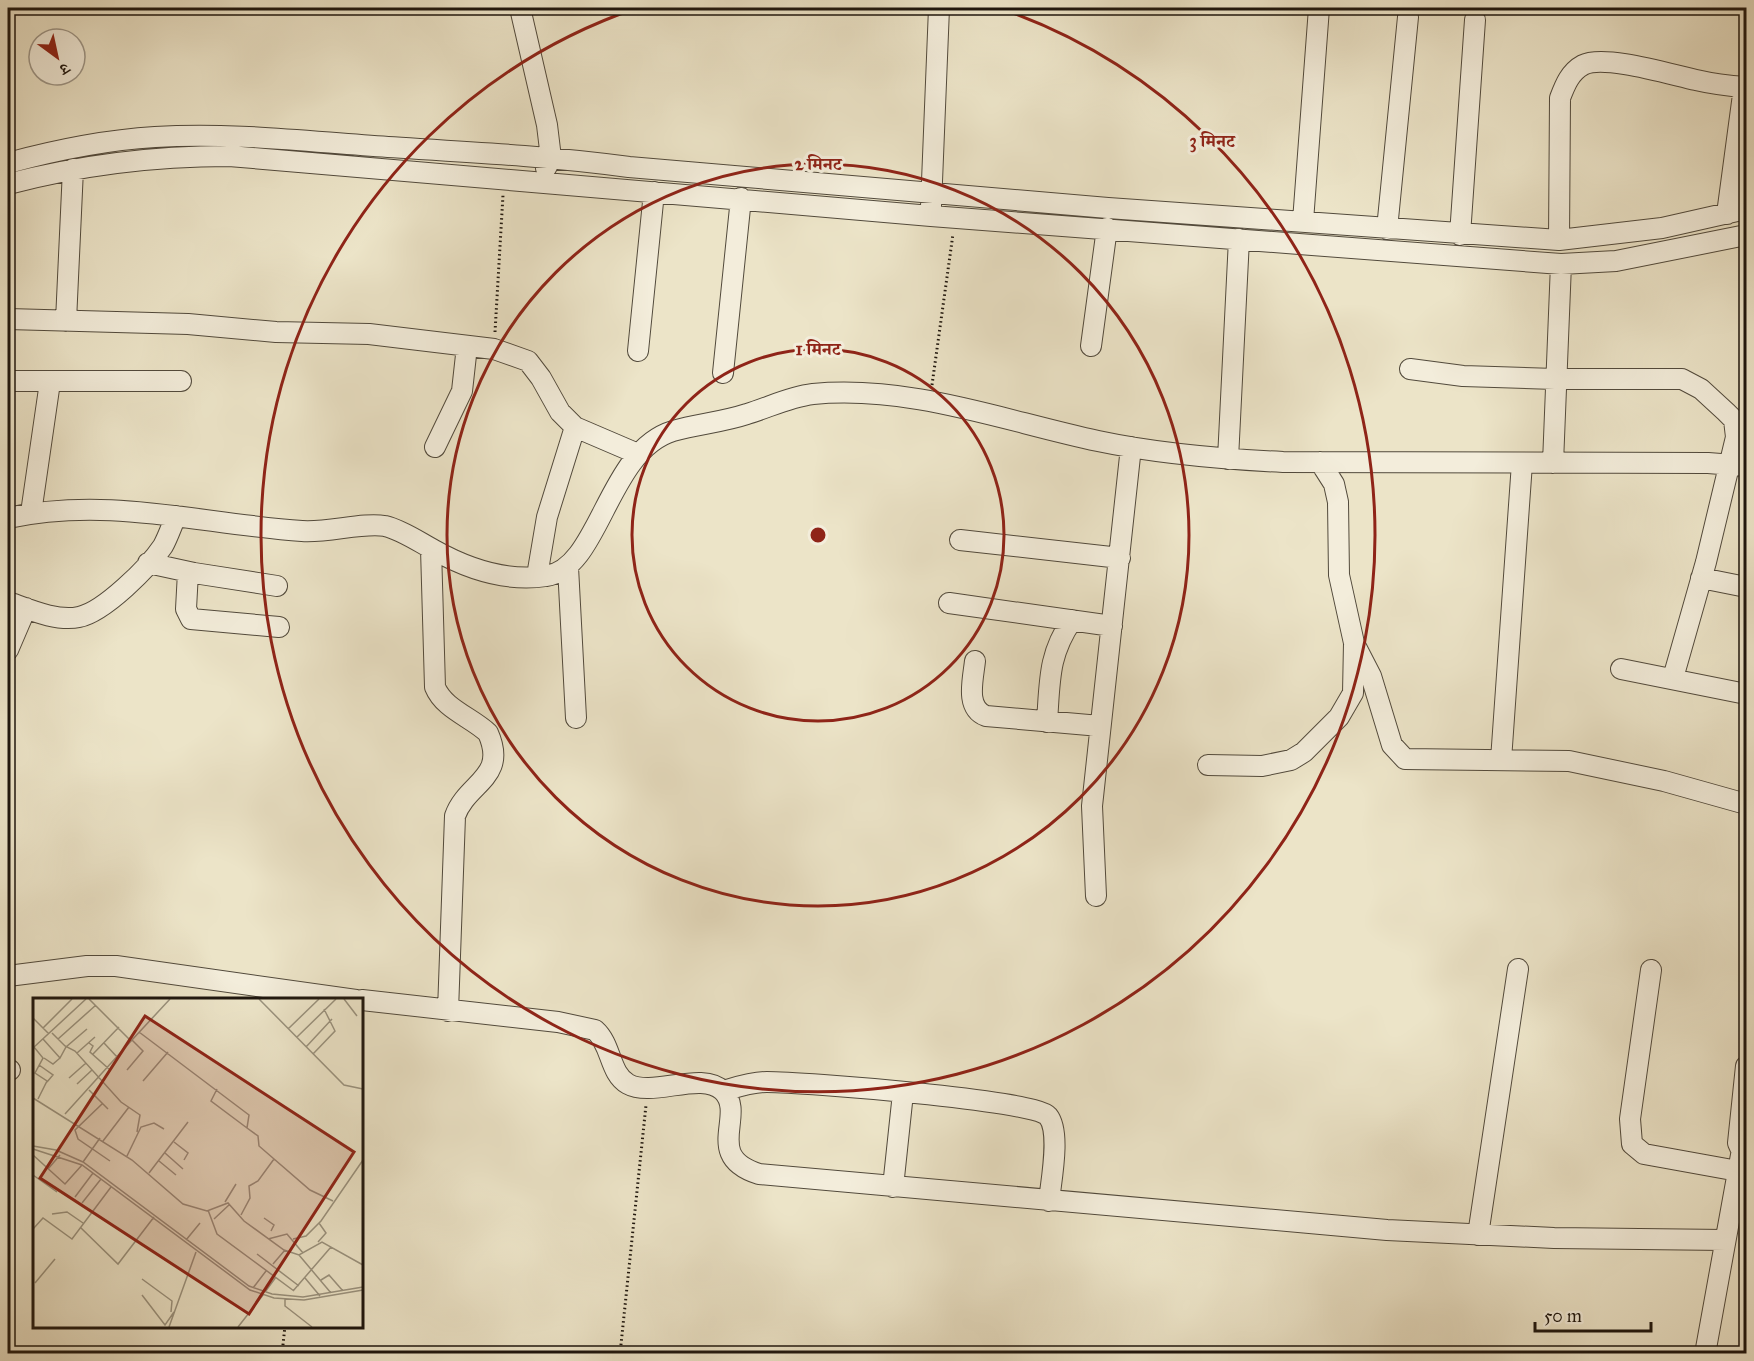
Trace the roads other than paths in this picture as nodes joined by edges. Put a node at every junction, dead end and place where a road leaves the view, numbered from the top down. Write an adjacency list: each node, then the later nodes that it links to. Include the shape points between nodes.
1 (520, 8): 8 (street, via 538,82)
2 (939, 8): 13 (street)
3 (1319, 8): 16 (street)
4 (1408, 17): 18 (street)
5 (1475, 20): 19 (street)
6 (1745, 87): 15 (street); 22 (street, via 1614,63 1595,62 1576,70 1560,98)
7 (8, 163): 8 (street, via 87,144 200,135 255,136)
8 (552, 167): 9 (street, via 504,181 229,156 149,158); 11 (street); 13 (street, via 628,167)
9 (74, 169): 10 (street); 25 (street)
10 (8, 184)
11 (654, 192): 12 (street); 28 (street)
12 (741, 198): 13 (street); 30 (street)
13 (931, 205): 16 (street); 17 (street, via 955,217)
14 (1746, 209): 15 (street)
15 (1727, 214): 22 (street)
16 (1303, 221): 18 (street)
17 (1107, 228): 21 (street); 26 (street)
18 (1387, 229): 19 (street)
19 (1460, 235): 22 (street)
20 (1746, 235): 23 (street, via 1627,259)
21 (1239, 239): 23 (street); 39 (street)
22 (1559, 240)
23 (1561, 264): 31 (street)
24 (8, 319): 25 (street)
25 (66, 321): 27 (street, via 369,334)
26 (1091, 345)
27 (467, 346): 35 (street, via 494,349 528,361 560,412); 36 (street, via 462,391)
28 (638, 351)
29 (1410, 369): 31 (street, via 1463,376)
30 (723, 373)
31 (1555, 379): 42 (street); 43 (street, via 1690,381 1734,420)
32 (8, 381): 34 (street)
33 (181, 381): 34 (street)
34 (50, 382): 44 (street)
35 (575, 427): 38 (street); 53 (street, via 547,517)
36 (435, 447)
37 (1131, 447): 38 (street, via 960,406 840,393 789,398 747,414 672,431 644,446); 39 (street); 49 (street)
38 (638, 454): 51 (street)
39 (1228, 459): 40 (street)
40 (1320, 462): 41 (street); 62 (street, via 1334,484 1338,502 1339,575)
41 (1522, 463): 42 (street); 71 (street)
42 (1553, 463): 43 (street)
43 (1738, 465): 54 (street)
44 (31, 513): 45 (street, via 91,507); 46 (street)
45 (176, 516): 48 (street, via 308,532 385,526); 50 (street, via 164,543)
46 (8, 518)
47 (960, 540): 49 (street)
48 (431, 549): 53 (street, via 482,571); 80 (street, via 435,687 448,705 488,733 494,755 484,781 465,798 455,816)
49 (1120, 558): 60 (street)
50 (148, 563): 52 (street); 58 (street, via 106,603 80,617 54,616)
51 (568, 567): 53 (street, via 560,573); 68 (street)
52 (188, 572): 55 (street); 61 (street, via 186,609 191,619)
53 (537, 576)
54 (1701, 578): 56 (street); 66 (street)
55 (277, 586)
56 (1746, 587)
57 (949, 603): 59 (street)
58 (17, 605): 63 (street)
59 (1072, 620): 60 (street); 69 (street, via 1054,651)
60 (1112, 626): 70 (street)
61 (279, 627)
62 (1354, 643): 71 (street, via 1371,676 1398,754 1404,759); 72 (street, via 1353,693 1347,706 1304,752 1278,764)
63 (8, 650)
64 (975, 661): 69 (street, via 972,694 978,713)
65 (1621, 669): 66 (street)
66 (1673, 678): 67 (street)
67 (1746, 694)
68 (576, 718)
69 (1047, 722): 70 (street)
70 (1100, 726): 74 (street, via 1092,806)
71 (1501, 760): 73 (street, via 1569,761)
72 (1208, 765)
73 (1746, 804)
74 (1096, 896)
75 (1518, 969): 87 (street)
76 (1651, 970): 84 (street, via 1630,1119 1632,1144 1644,1154)
77 (8, 976): 78 (street, via 116,966)
78 (349, 998)
79 (363, 1000): 80 (street)
80 (448, 1011): 82 (street, via 595,1030 607,1046 619,1076 636,1087 705,1084)
81 (1746, 1066): 84 (street, via 1738,1128)
82 (723, 1091): 83 (street, via 766,1082); 85 (street, via 728,1100 731,1155 745,1170)
83 (903, 1093): 85 (street); 86 (street, via 1043,1111 1049,1117 1054,1142)
84 (1742, 1162): 88 (street)
85 (893, 1187): 86 (street)
86 (1049, 1201): 87 (street)
87 (1478, 1235): 88 (street)
88 (1725, 1240): 89 (street)
89 (1705, 1353)

